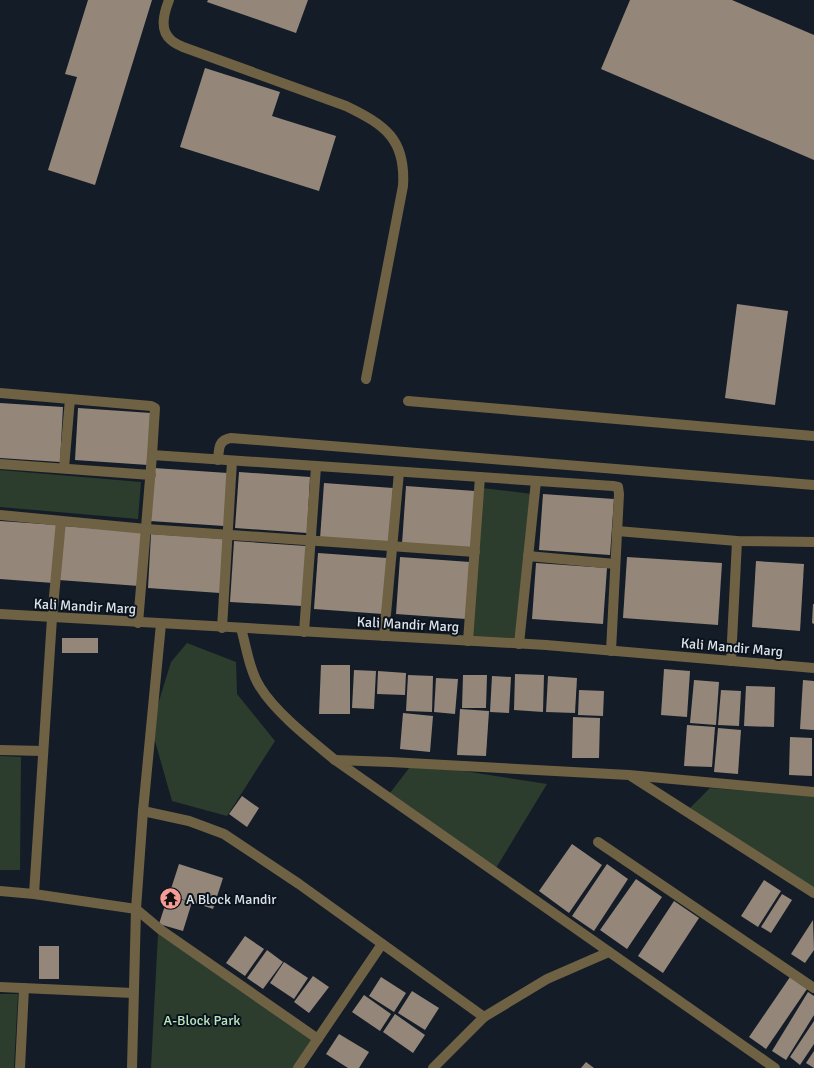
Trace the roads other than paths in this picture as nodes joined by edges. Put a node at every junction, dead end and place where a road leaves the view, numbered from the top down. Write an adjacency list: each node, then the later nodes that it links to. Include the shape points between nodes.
1 (169, 0): 2 (street, via 163,23 171,40 183,47 371,118 383,127 399,149 404,174 403,186)
2 (366, 379)
3 (0, 393): 4 (street)
4 (70, 399): 7 (street, via 155,408); 12 (street)
5 (408, 401): 6 (street)
6 (814, 436)
7 (152, 455): 8 (street); 14 (street)
8 (218, 460): 9 (street); 17 (street, via 221,442 231,438)
9 (232, 461): 11 (street); 22 (street)
10 (0, 464): 12 (street)
11 (316, 467): 13 (street); 23 (street)
12 (64, 468): 14 (street)
13 (399, 472): 15 (street); 26 (street)
14 (151, 475): 20 (street)
15 (480, 478): 16 (street); 27 (street)
16 (536, 481): 21 (street, via 618,487); 28 (street)
17 (814, 485)
18 (0, 515): 19 (street)
19 (61, 521): 20 (street); 31 (street)
20 (146, 529): 22 (street); 32 (street)
21 (617, 531): 24 (street); 29 (street)
22 (228, 535): 23 (street); 34 (street)
23 (311, 541): 26 (street); 36 (street)
24 (737, 541): 25 (street); 41 (street)
25 (814, 542)
26 (392, 546): 27 (street); 37 (street)
27 (474, 552): 38 (street)
28 (528, 556): 29 (street); 39 (street)
29 (615, 564): 40 (street)
30 (0, 614): 31 (street, Kali Mandir Marg)
31 (52, 618): 32 (street, Kali Mandir Marg); 44 (street)
32 (138, 623): 33 (street, Kali Mandir Marg)
33 (160, 624): 34 (street, Kali Mandir Marg); 48 (street)
34 (222, 628): 35 (street, Kali Mandir Marg)
35 (241, 628): 36 (street, Kali Mandir Marg); 45 (street, via 259,687 299,730)
36 (304, 632): 37 (street, Kali Mandir Marg)
37 (384, 636): 38 (street, Kali Mandir Marg)
38 (468, 641): 39 (street, Kali Mandir Marg)
39 (519, 644): 40 (street, Kali Mandir Marg)
40 (610, 651): 41 (street, Kali Mandir Marg)
41 (731, 661): 42 (street, Kali Mandir Marg)
42 (814, 668)
43 (0, 750): 44 (street)
44 (43, 751): 52 (street)
45 (335, 760): 46 (street); 55 (street)
46 (630, 775): 47 (street); 51 (street)
47 (814, 792)
48 (143, 811): 53 (street); 54 (street, via 189,821 224,834)
49 (598, 842): 58 (street)
50 (0, 891): 52 (street)
51 (814, 893)
52 (34, 894): 53 (street)
53 (136, 909): 59 (street); 61 (street, via 161,930)
54 (382, 944): 60 (street); 61 (street)
55 (609, 952): 60 (street, via 547,979); 66 (street)
56 (0, 987): 57 (street)
57 (24, 988): 59 (street); 62 (street)
58 (814, 988)
59 (133, 994): 63 (street)
60 (484, 1017): 65 (street)
61 (318, 1039): 64 (street)
62 (20, 1068)
63 (132, 1068)
64 (298, 1068)
65 (433, 1068)
66 (775, 1068)

